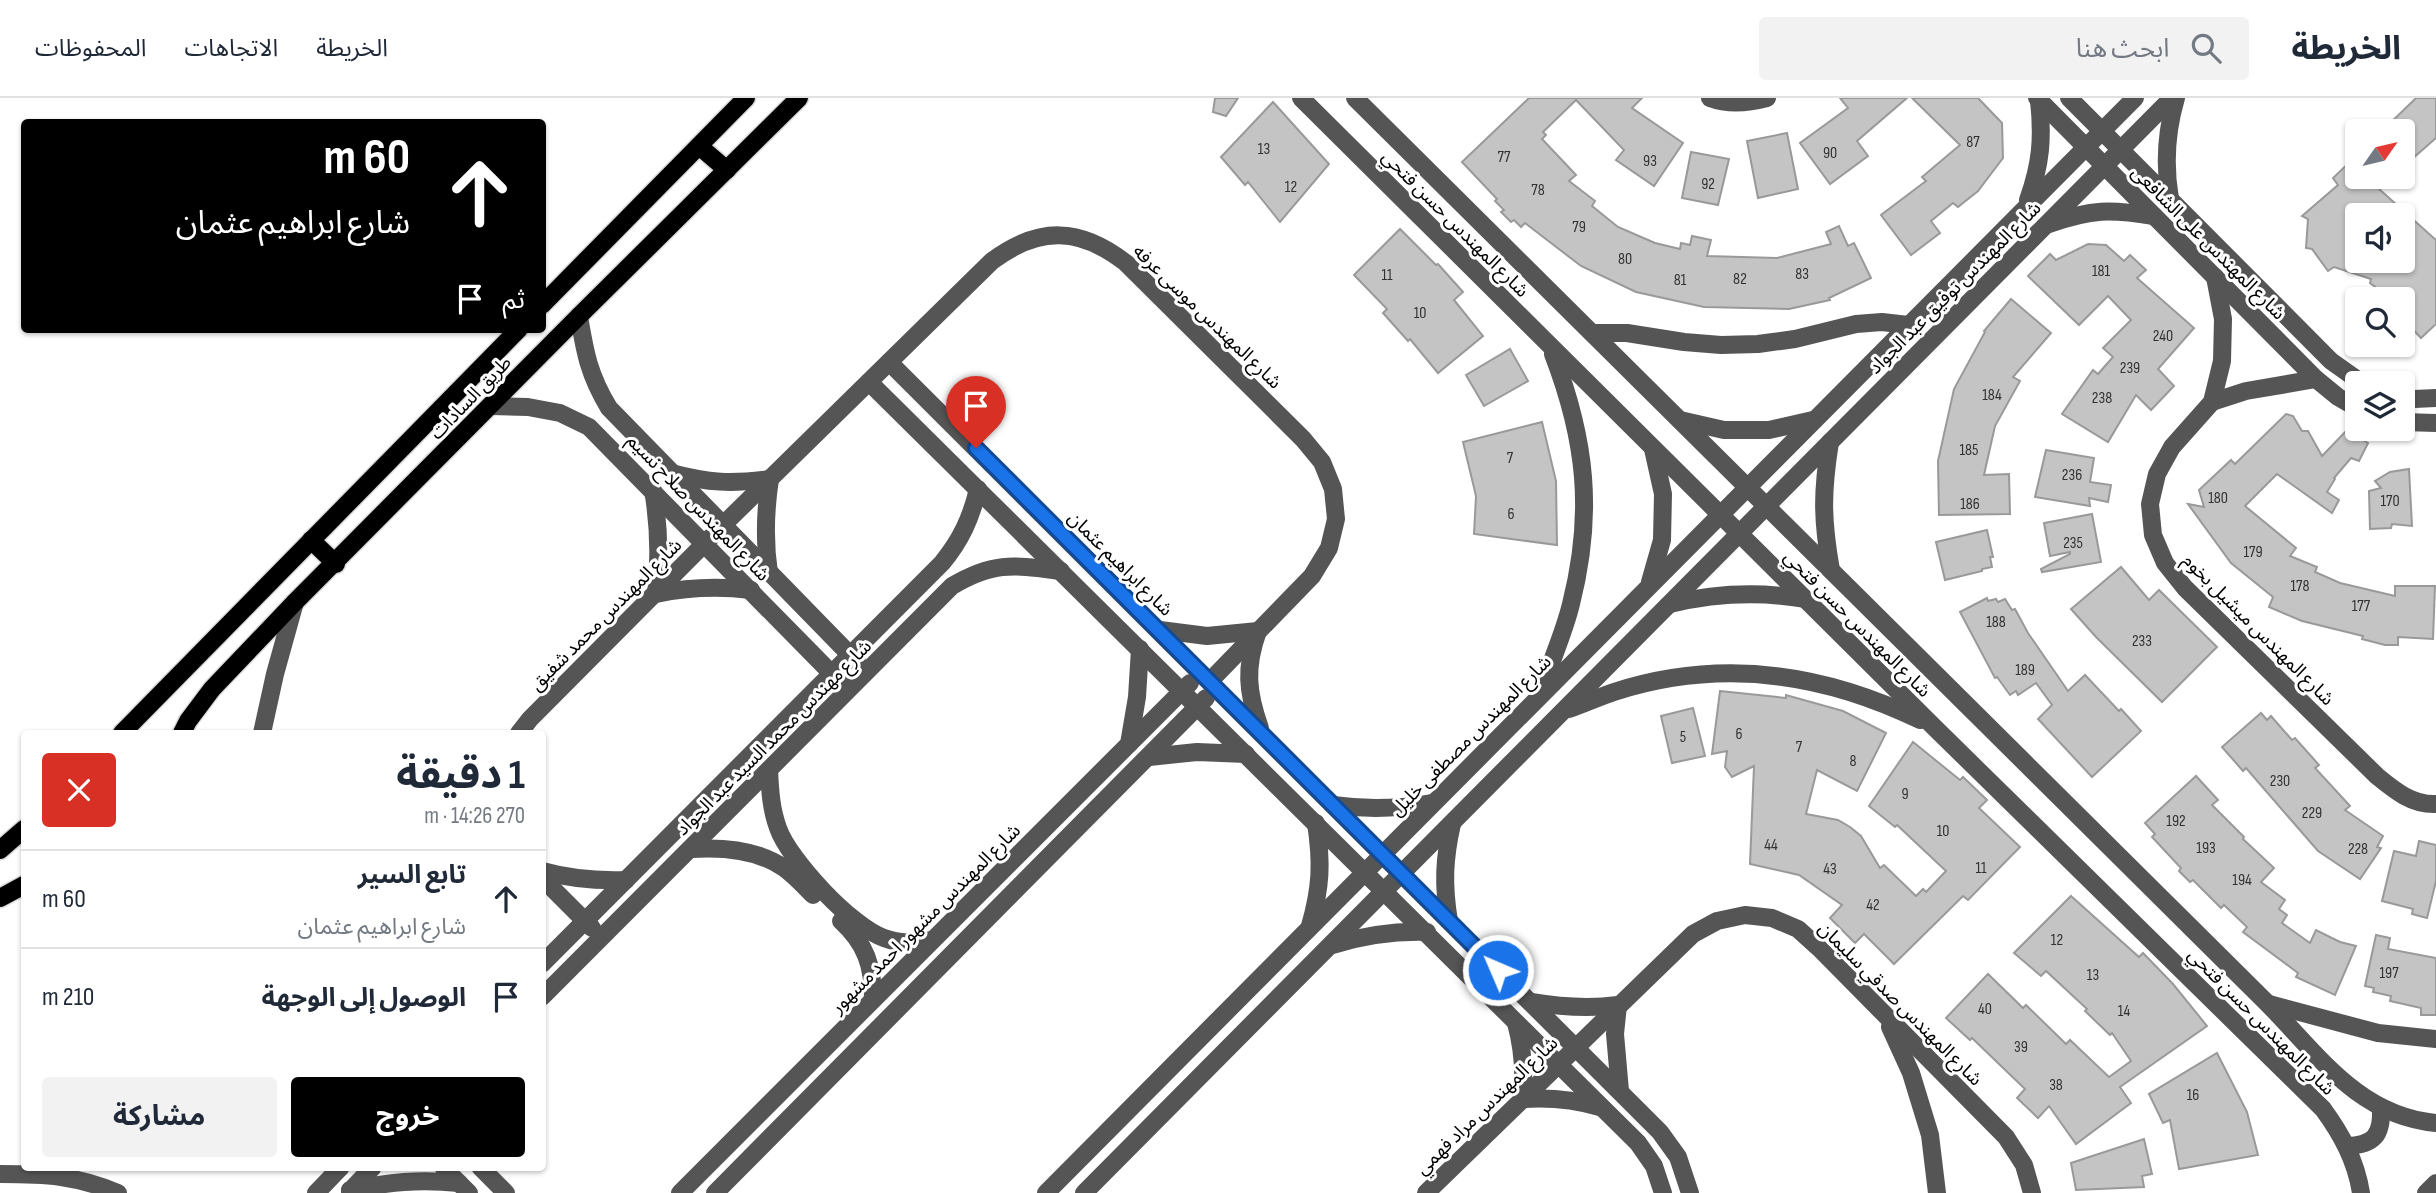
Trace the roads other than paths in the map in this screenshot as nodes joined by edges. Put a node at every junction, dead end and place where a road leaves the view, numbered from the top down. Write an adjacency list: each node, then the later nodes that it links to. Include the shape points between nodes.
1 (746, 98): 12 (main road)
2 (799, 98): 16 (main road, طريق السادات)
3 (1301, 98): 27 (street, شارع المهندس حسن فتحي)
4 (1354, 98): 26 (street, شارع المهندس حسن فتحي)
5 (1710, 98): 6 (street, via 1750,103)
6 (1767, 98)
7 (2069, 98): 11 (street, شارع المهندس على الشافعى)
8 (2135, 98): 11 (street, شارع المهندس توفيق عبد الجواد)
9 (2174, 98): 14 (street, شارع المهندس توفيق عبد الجواد); 17 (street, via 2166,150)
10 (2038, 99): 13 (street, شارع المهندس على الشافعى); 18 (street, via 2043,137 2038,173)
11 (2102, 131): 13 (street, شارع المهندس توفيق عبد الجواد); 14 (street, شارع المهندس على الشافعى)
12 (699, 146): 16 (main road); 22 (main road)
13 (2086, 147): 15 (street, شارع المهندس على الشافعى); 18 (street, شارع المهندس توفيق عبد الجواد)
14 (2121, 150): 15 (street, شارع المهندس توفيق عبد الجواد); 17 (street, شارع المهندس على الشافعى)
15 (2105, 166): 19 (street, شارع المهندس على الشافعى); 20 (street, شارع المهندس توفيق عبد الجواد)
16 (727, 170): 23 (main road, طريق السادات)
17 (2170, 199): 29 (street, شارع المهندس على الشافعى)
18 (2026, 207): 24 (street, شارع المهندس توفيق عبد الجواد)
19 (2154, 216): 20 (street, via 2118,210 2081,213); 21 (street, شارع المهندس على الشافعى)
20 (2046, 225): 41 (street, شارع المهندس توفيق عبد الجواد)
21 (2215, 277): 30 (street, شارع المهندس على الشافعى); 35 (street, شارع المهندس ميشيل بخوم, via 2223,319 2222,361)
22 (546, 301)
23 (579, 316): 36 (main road, طريق السادات); 43 (street, شارع المهندس صلاح نسيم, via 594,382 609,408)
24 (1908, 326): 26 (street, via 1856,324 1795,340 1721,345); 38 (street, شارع المهندس توفيق عبد الجواد)
25 (515, 333): 52 (main road, طريق السادات)
26 (1592, 333): 37 (street, شارع المهندس حسن فتحي)
27 (1550, 347): 42 (street, شارع المهندس حسن فتحي); 73 (street, via 1569,397 1581,449 1585,501 1571,606)
28 (889, 362): 31 (street, شارع المهندس موسى عرفه); 64 (street, شارع ابراهيم عثمان); 65 (street, شارع المهندس موسى عرفه, via 1012,246 1035,237 1059,235 1084,238 1107,248 1303,439 1322,462 1333,489 1336,519 1329,548 1312,576)
29 (2345, 371)
30 (2316, 379): 34 (street, شارع المهندس على الشافعى); 35 (street, via 2258,388)
31 (869, 382): 44 (street, شارع المهندس موسى عرفه); 46 (street)
32 (2436, 398): 33 (street)
33 (2415, 399)
34 (2345, 401)
35 (2212, 402): 87 (street, شارع المهندس ميشيل بخوم, via 2172,447 2157,474 2150,504 2153,535 2165,563 2377,776 2400,794)
36 (491, 406): 47 (street, شارع المهندس صلاح نسيم, via 560,413 589,427); 54 (main road, طريق السادات)
37 (1680, 420): 38 (street, via 1724,430 1769,430); 45 (street, شارع المهندس حسن فتحي)
38 (1813, 420): 45 (street, شارع المهندس توفيق عبد الجواد)
39 (2415, 422): 40 (street)
40 (2436, 423)
41 (1830, 442): 48 (street, شارع المهندس توفيق عبد الجواد); 55 (street, via 1823,528)
42 (1653, 449): 49 (street, شارع المهندس حسن فتحي); 58 (street, via 1663,494 1662,540)
43 (671, 473): 44 (street, via 704,482); 50 (street, شارع المهندس صلاح نسيم)
44 (770, 479): 50 (street, شارع المهندس موسى عرفه); 57 (street, via 765,510)
45 (1746, 486): 48 (street, شارع المهندس حسن فتحي); 49 (street, شارع المهندس مصطفى خليل)
46 (978, 489): 56 (street); 67 (street, شارع مهندس محمد السيد عبد الجواد, via 971,516 942,564)
47 (653, 490): 53 (street, شارع المهندس صلاح نسيم); 60 (street, via 659,524)
48 (1767, 506): 51 (street); 55 (street, شارع المهندس حسن فتحي)
49 (1719, 514): 51 (street, شارع المهندس حسن فتحي); 58 (street, شارع المهندس مصطفى خليل)
50 (723, 526): 53 (street, شارع المهندس محمد شفيق); 57 (street, شارع المهندس صلاح نسيم)
51 (1739, 534): 61 (street, شارع المهندس حسن فتحي); 63 (street)
52 (311, 540): 54 (main road); 77 (main road, طريق السادات)
53 (705, 543): 59 (street, شارع المهندس صلاح نسيم); 60 (street, شارع المهندس محمد شفيق)
54 (336, 564): 62 (main road, طريق السادات)
55 (1831, 570): 115 (street, شارع المهندس حسن فتحي)
56 (1061, 571): 66 (street); 68 (street, شارع مهندس محمد السيد عبد الجواد, via 1000,566 975,572 952,586)
57 (769, 573): 67 (street, شارع المهندس صلاح نسيم)
58 (1649, 584): 73 (street, شارع المهندس مصطفى خليل)
59 (751, 590): 60 (street, via 687,587); 69 (street, شارع المهندس صلاح نسيم)
60 (656, 594): 80 (street, شارع المهندس محمد شفيق)
61 (1805, 599): 63 (street, via 1737,593); 76 (street, شارع المهندس حسن فتحي)
62 (295, 602): 78 (main road, طريق السادات, via 212,689); 79 (street)
63 (1670, 604): 75 (street)
64 (1160, 630): 65 (street, via 1208,636); 70 (street, شارع ابراهيم عثمان)
65 (1258, 631): 70 (street, شارع المهندس موسى عرفه); 81 (street, via 1248,681)
66 (1140, 649): 72 (street); 82 (street)
67 (850, 655): 68 (street, شارع المهندس صلاح نسيم); 69 (street, شارع مهندس محمد السيد عبد الجواد)
68 (867, 672): 71 (street, شارع مهندس محمد السيد عبد الجواد)
69 (832, 674): 71 (street, شارع المهندس صلاح نسيم); 98 (street, شارع مهندس محمد السيد عبد الجواد)
70 (1208, 681): 72 (street, شارع المهندس مشهور احمد مشهور); 74 (street); 81 (street, شارع ابراهيم عثمان)
71 (848, 690): 85 (street, شارع مهندس محمد السيد عبد الجواد)
72 (1182, 691): 74 (street); 82 (street, شارع المهندس مشهور احمد مشهور)
73 (1540, 694): 86 (street, شارع المهندس مصطفى خليل)
74 (1198, 707): 83 (street); 84 (street)
75 (1562, 712): 76 (street, via 1667,679 1722,673 1832,685); 90 (street)
76 (1934, 727): 127 (street, شارع المهندس حسن فتحي, via 2323,1110)
77 (125, 730)
78 (184, 730)
79 (263, 730)
80 (521, 730)
81 (1262, 732): 88 (street, شارع ابراهيم عثمان)
82 (1129, 744): 109 (street, شارع المهندس مشهور احمد مشهور)
83 (1247, 754): 84 (street); 89 (street)
84 (1149, 757): 140 (street)
85 (769, 770): 92 (street, شارع مهندس محمد السيد عبد الجواد); 102 (street, via 778,830)
86 (1432, 803): 88 (street, via 1388,809); 94 (street, شارع المهندس مصطفى خليل)
87 (2436, 804)
88 (1333, 805): 94 (street, شارع ابراهيم عثمان)
89 (1316, 823): 95 (street); 106 (street, via 1321,858)
90 (1452, 823): 97 (street); 104 (street, via 1445,855)
91 (21, 832): 93 (main road)
92 (691, 849): 102 (street, via 715,847 761,856); 108 (street, شارع مهندس محمد السيد عبد الجواد)
93 (0, 850)
94 (1382, 854): 95 (street, شارع المهندس مصطفى خليل); 97 (street, شارع ابراهيم عثمان)
95 (1365, 871): 101 (street); 106 (street, شارع المهندس مصطفى خليل)
96 (546, 872): 98 (street, via 594,881)
97 (1402, 873): 101 (street); 104 (street, شارع ابراهيم عثمان)
98 (626, 880): 105 (street, شارع مهندس محمد السيد عبد الجواد)
99 (546, 882): 105 (street)
100 (21, 887): 103 (main road)
101 (1385, 890): 107 (street); 110 (street)
102 (822, 896): 109 (street, via 882,938 907,944); 113 (street, via 866,953)
103 (0, 898)
104 (1449, 920): 114 (street, شارع ابراهيم عثمان)
105 (585, 921): 108 (street); 111 (street, شارع مهندس محمد السيد عبد الجواد)
106 (1310, 926): 141 (street, شارع المهندس مصطفى خليل)
107 (1427, 932): 110 (street, via 1394,931); 118 (street)
108 (602, 938): 112 (street, شارع مهندس محمد السيد عبد الجواد)
109 (931, 940): 113 (street, شارع المهندس مشهور احمد مشهور)
110 (1330, 946): 142 (street)
111 (546, 960)
112 (546, 993)
113 (873, 999): 139 (street, شارع المهندس مشهور احمد مشهور)
114 (1531, 1002): 116 (street, via 1589,1009); 120 (street, شارع ابراهيم عثمان)
115 (2268, 1004): 119 (street, via 2378,1033); 125 (street, شارع المهندس حسن فتحي, via 2347,1086)
116 (1618, 1005): 117 (street, شارع المهندس صدقي سليمان, via 1693,934 1717,920 1745,915 1772,918 1798,929); 120 (street, شارع المهندس صدقي سليمان); 122 (street, via 1615,1034)
117 (1884, 1014): 146 (street, via 1912,1073 1930,1135); 147 (street, شارع المهندس صدقي سليمان, via 2006,1137 2024,1165)
118 (1514, 1019): 121 (street); 123 (street, via 1525,1072)
119 (2436, 1039)
120 (1575, 1047): 121 (street, شارع المهندس مراد فهمي); 122 (street, شارع ابراهيم عثمان)
121 (1559, 1063): 123 (street, شارع المهندس مراد فهمي); 124 (street)
122 (1620, 1091): 145 (street, شارع ابراهيم عثمان, via 1678,1157)
123 (1522, 1099): 124 (street, via 1550,1097); 143 (street, شارع المهندس مراد فهمي)
124 (1604, 1108): 144 (street, via 1638,1143 1654,1166)
125 (2381, 1109): 126 (street, شارع المهندس حسن فتحي); 127 (street, via 2375,1138 2362,1146)
126 (2436, 1123)
127 (2347, 1146): 148 (street, شارع المهندس حسن فتحي)
128 (337, 1171): 137 (street)
129 (369, 1171): 135 (street)
130 (447, 1171): 134 (street)
131 (484, 1171): 138 (street)
132 (0, 1174): 136 (street, via 63,1175)
133 (2436, 1183): 149 (street)
134 (464, 1188): 135 (street, via 423,1180 386,1182)
135 (349, 1192)
136 (118, 1193)
137 (316, 1193)
138 (506, 1193)
139 (680, 1193)
140 (715, 1193)
141 (1046, 1193)
142 (1084, 1193)
143 (1426, 1193)
144 (1664, 1193)
145 (1690, 1193)
146 (1937, 1193)
147 (2032, 1193)
148 (2361, 1193)
149 (2426, 1193)

